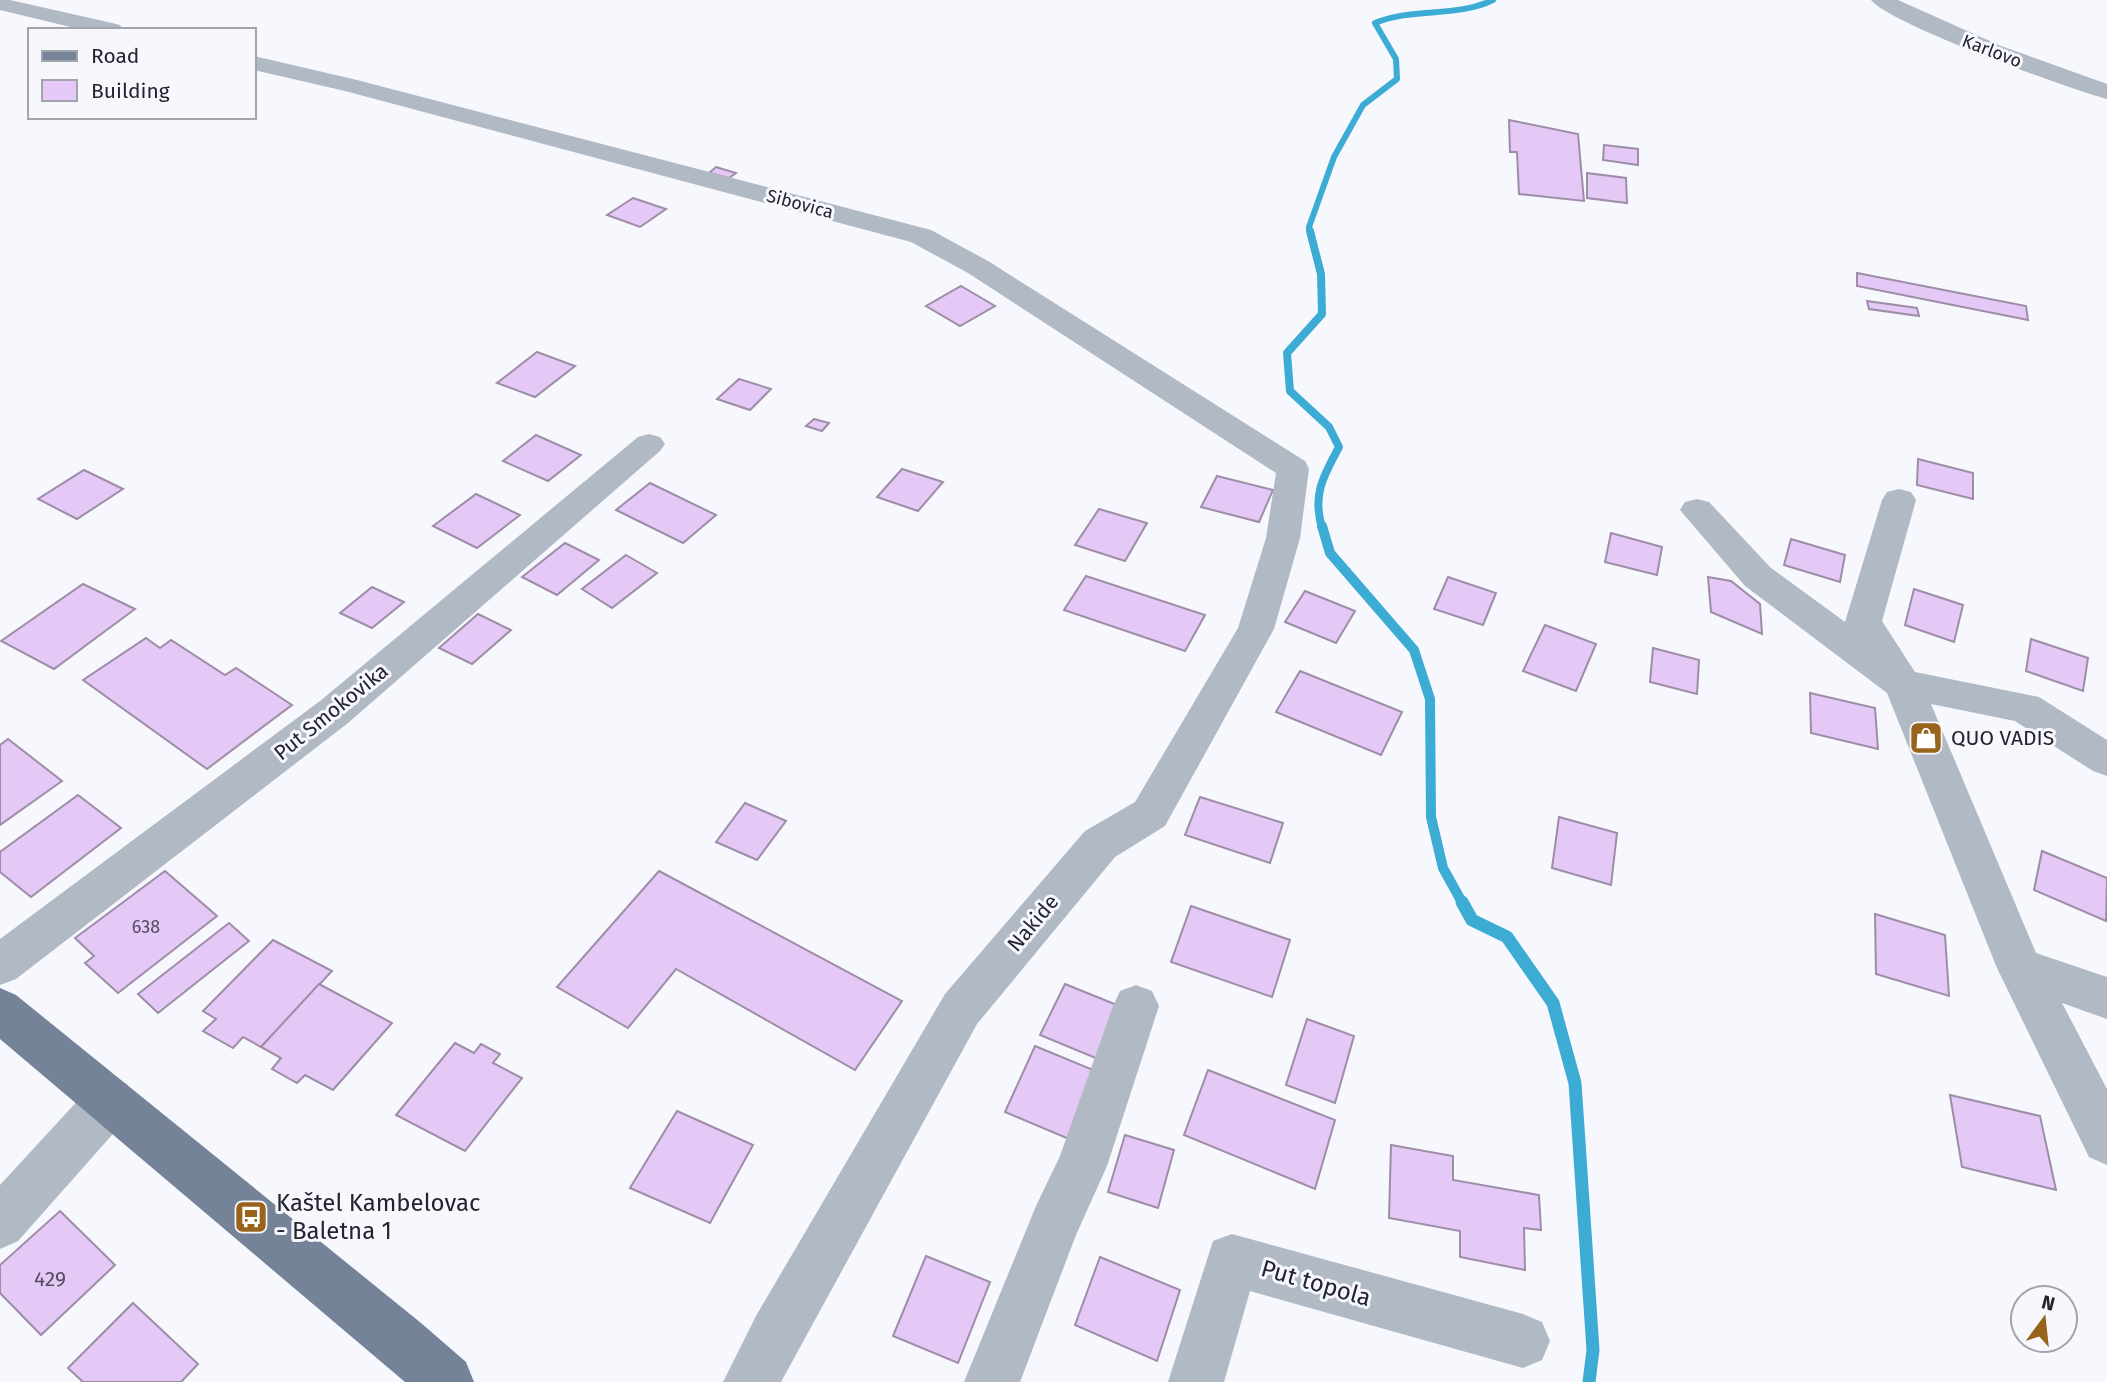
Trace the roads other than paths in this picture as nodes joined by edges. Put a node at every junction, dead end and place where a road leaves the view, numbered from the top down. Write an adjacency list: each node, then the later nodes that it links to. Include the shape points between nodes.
1 (1882, 0): 5 (street, Karlovo, via 1943,32)
2 (0, 4): 3 (street)
3 (103, 28)
4 (256, 63): 7 (street, Sibovica, via 921,236 978,267)
5 (2107, 92)
6 (649, 444): 12 (street, Put Smokovika, via 334,712)
7 (1293, 468): 22 (street, Nakide, via 1283,538 1256,629 1150,814 1100,844 961,1009)
8 (1899, 500): 10 (street, via 1863,622)
9 (1697, 510): 10 (street, via 1758,577)
10 (1903, 684): 11 (street, via 2025,708); 13 (street)
11 (2107, 760)
12 (0, 965)
13 (2020, 968): 14 (street); 18 (street)
14 (2107, 998)
15 (1136, 1006): 23 (street, via 1082,1166 1054,1224)
16 (0, 1010): 17 (main road)
17 (110, 1101): 19 (street); 21 (main road)
18 (2107, 1140)
19 (0, 1223)
20 (1523, 1341): 24 (street, Put topola, via 1232,1260)
21 (446, 1382)
22 (751, 1382)
23 (992, 1382)
24 (1196, 1382)

